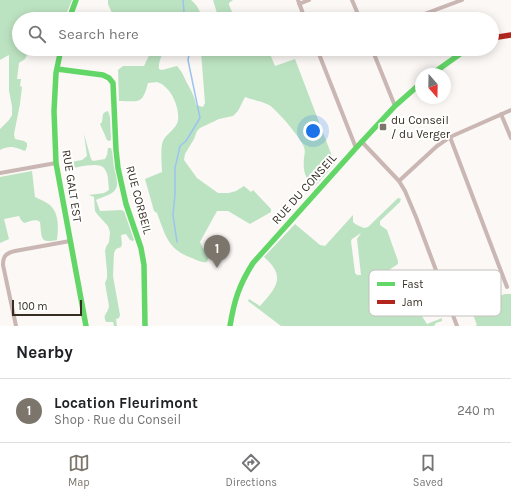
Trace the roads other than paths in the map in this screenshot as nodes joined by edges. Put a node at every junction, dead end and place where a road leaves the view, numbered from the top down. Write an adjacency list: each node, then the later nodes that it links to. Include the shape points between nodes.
1 (76, 0): 6 (street)
2 (309, 0): 5 (street)
3 (352, 0): 8 (street)
4 (462, 0): 9 (street)
5 (298, 2): 7 (street)
6 (72, 12)
7 (302, 12)
8 (357, 12)
9 (430, 12)
10 (511, 35): 11 (street)
11 (499, 37)
12 (60, 56): 17 (street, RUE GALT EST)
13 (320, 56): 25 (street)
14 (375, 56): 19 (street)
15 (457, 56): 16 (street)
16 (440, 68)
17 (57, 69): 26 (street, RUE GALT EST, via 54,111); 37 (street, RUE CORBEIL, via 104,75 111,80 114,88 118,168 143,258)
18 (415, 88): 19 (street, RUE DU CONSEIL)
19 (395, 106): 24 (street, RUE DU CONSEIL)
20 (511, 110): 21 (street)
21 (501, 114): 22 (street); 23 (street)
22 (450, 137): 28 (street); 31 (street)
23 (511, 138)
24 (362, 142): 25 (street, RUE DU CONSEIL); 28 (street)
25 (356, 148): 38 (street, RUE DU CONSEIL, via 247,271 237,290)
26 (56, 163): 27 (street); 29 (street, RUE GALT EST)
27 (0, 173)
28 (399, 181): 30 (street, via 409,198)
29 (70, 241): 35 (street, via 10,252 5,256 3,265); 36 (street, RUE GALT EST)
30 (436, 270)
31 (501, 270)
32 (501, 271): 33 (street)
33 (507, 287)
34 (453, 316): 39 (street)
35 (16, 326)
36 (86, 326)
37 (145, 326)
38 (230, 326)
39 (457, 326)

